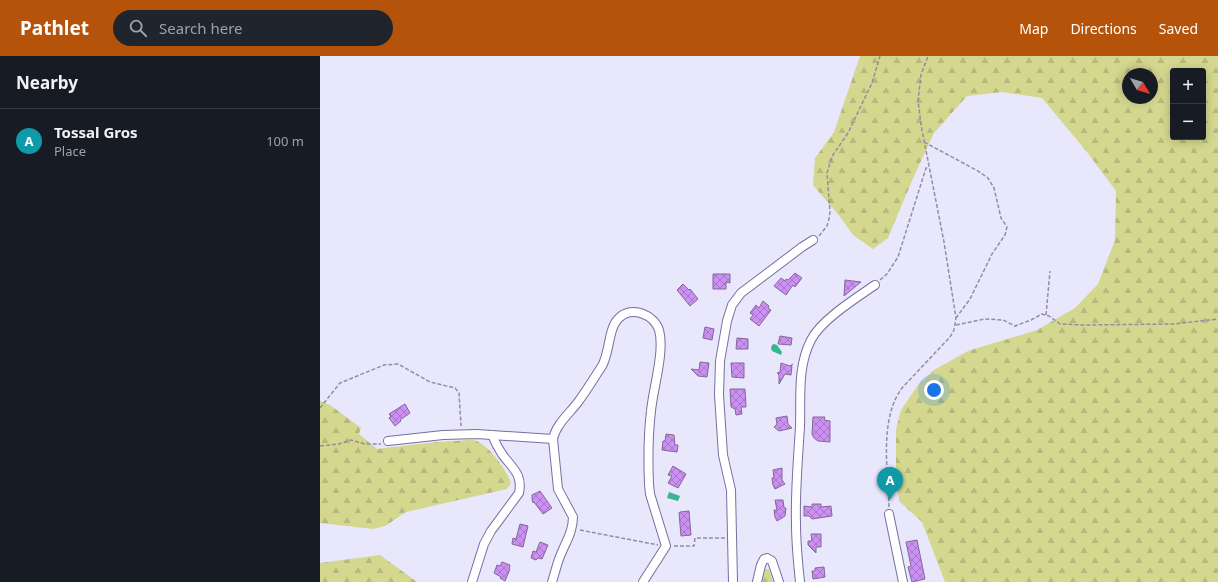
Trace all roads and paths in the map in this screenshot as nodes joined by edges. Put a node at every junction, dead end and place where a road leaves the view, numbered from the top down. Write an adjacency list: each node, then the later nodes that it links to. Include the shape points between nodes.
1 (880, 56): 5 (path, via 872,83 830,163 827,173 829,219 825,230)
2 (928, 56): 3 (path, via 921,75 918,100)
3 (924, 142): 4 (path); 9 (path, via 988,178 994,188 1001,218 1007,227 970,299)
4 (930, 168): 7 (path, via 926,168 898,257 887,274); 9 (path)
5 (813, 240): 20 (street, via 741,293 732,306 727,321 720,361 719,396 723,455 731,490)
6 (1050, 271): 8 (path)
7 (875, 285): 28 (street, via 820,327 811,340 802,369 796,516)
8 (1046, 315): 10 (path, via 1060,324 1174,324); 11 (path, via 1042,314 1015,326 1003,320 985,319)
9 (956, 318): 11 (path)
10 (1218, 319)
11 (956, 325): 18 (path, via 950,337 902,388 892,404 887,438)
12 (320, 408): 13 (path, via 340,383 384,365 398,364 430,382 455,388 459,393)
13 (461, 434): 14 (street); 16 (street)
14 (492, 435): 15 (street); 22 (street, via 497,446 519,475 520,486 519,493 484,544)
15 (553, 439): 19 (street, via 558,489 573,518); 21 (street, via 556,430 579,401 605,360 618,318 635,313 645,315 654,321 660,336 660,348 650,421 648,484)
16 (388, 441): 17 (path, via 379,445 351,440)
17 (320, 446)
18 (889, 514): 29 (street)
19 (572, 528): 21 (path); 23 (street)
20 (732, 538): 21 (path, via 695,538 694,546); 25 (street)
21 (666, 546): 24 (street)
22 (472, 582)
23 (552, 582)
24 (643, 582)
25 (733, 582)
26 (757, 582): 27 (street, via 760,565 767,558 772,562)
27 (779, 582)
28 (800, 582)
29 (903, 582)

